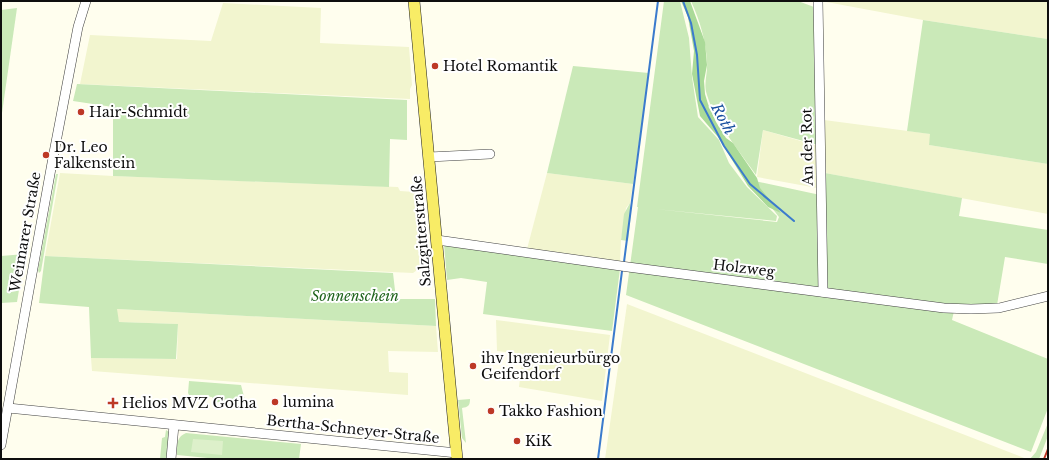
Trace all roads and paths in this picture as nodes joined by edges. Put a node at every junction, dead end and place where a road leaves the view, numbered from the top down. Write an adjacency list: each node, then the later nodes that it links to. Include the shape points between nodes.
1 (86, 1): 9 (street, Weimarer Straße, via 78,26 53,156)
2 (414, 1): 5 (main road, Salzgitterstraße)
3 (818, 1): 7 (street, An der Rot)
4 (490, 154): 5 (street)
5 (429, 157): 6 (main road, Salzgitterstraße)
6 (437, 240): 7 (street, Holzweg); 12 (main road, Salzgitterstraße)
7 (823, 292): 8 (street, Holzweg, via 944,308 971,309 999,308)
8 (1048, 296)
9 (8, 408): 10 (street, Bertha-Schneyer-Straße); 11 (street, Weimarer Straße)
10 (174, 426): 12 (street, Bertha-Schneyer-Straße); 13 (street)
11 (1, 445)
12 (457, 456)
13 (171, 459)

